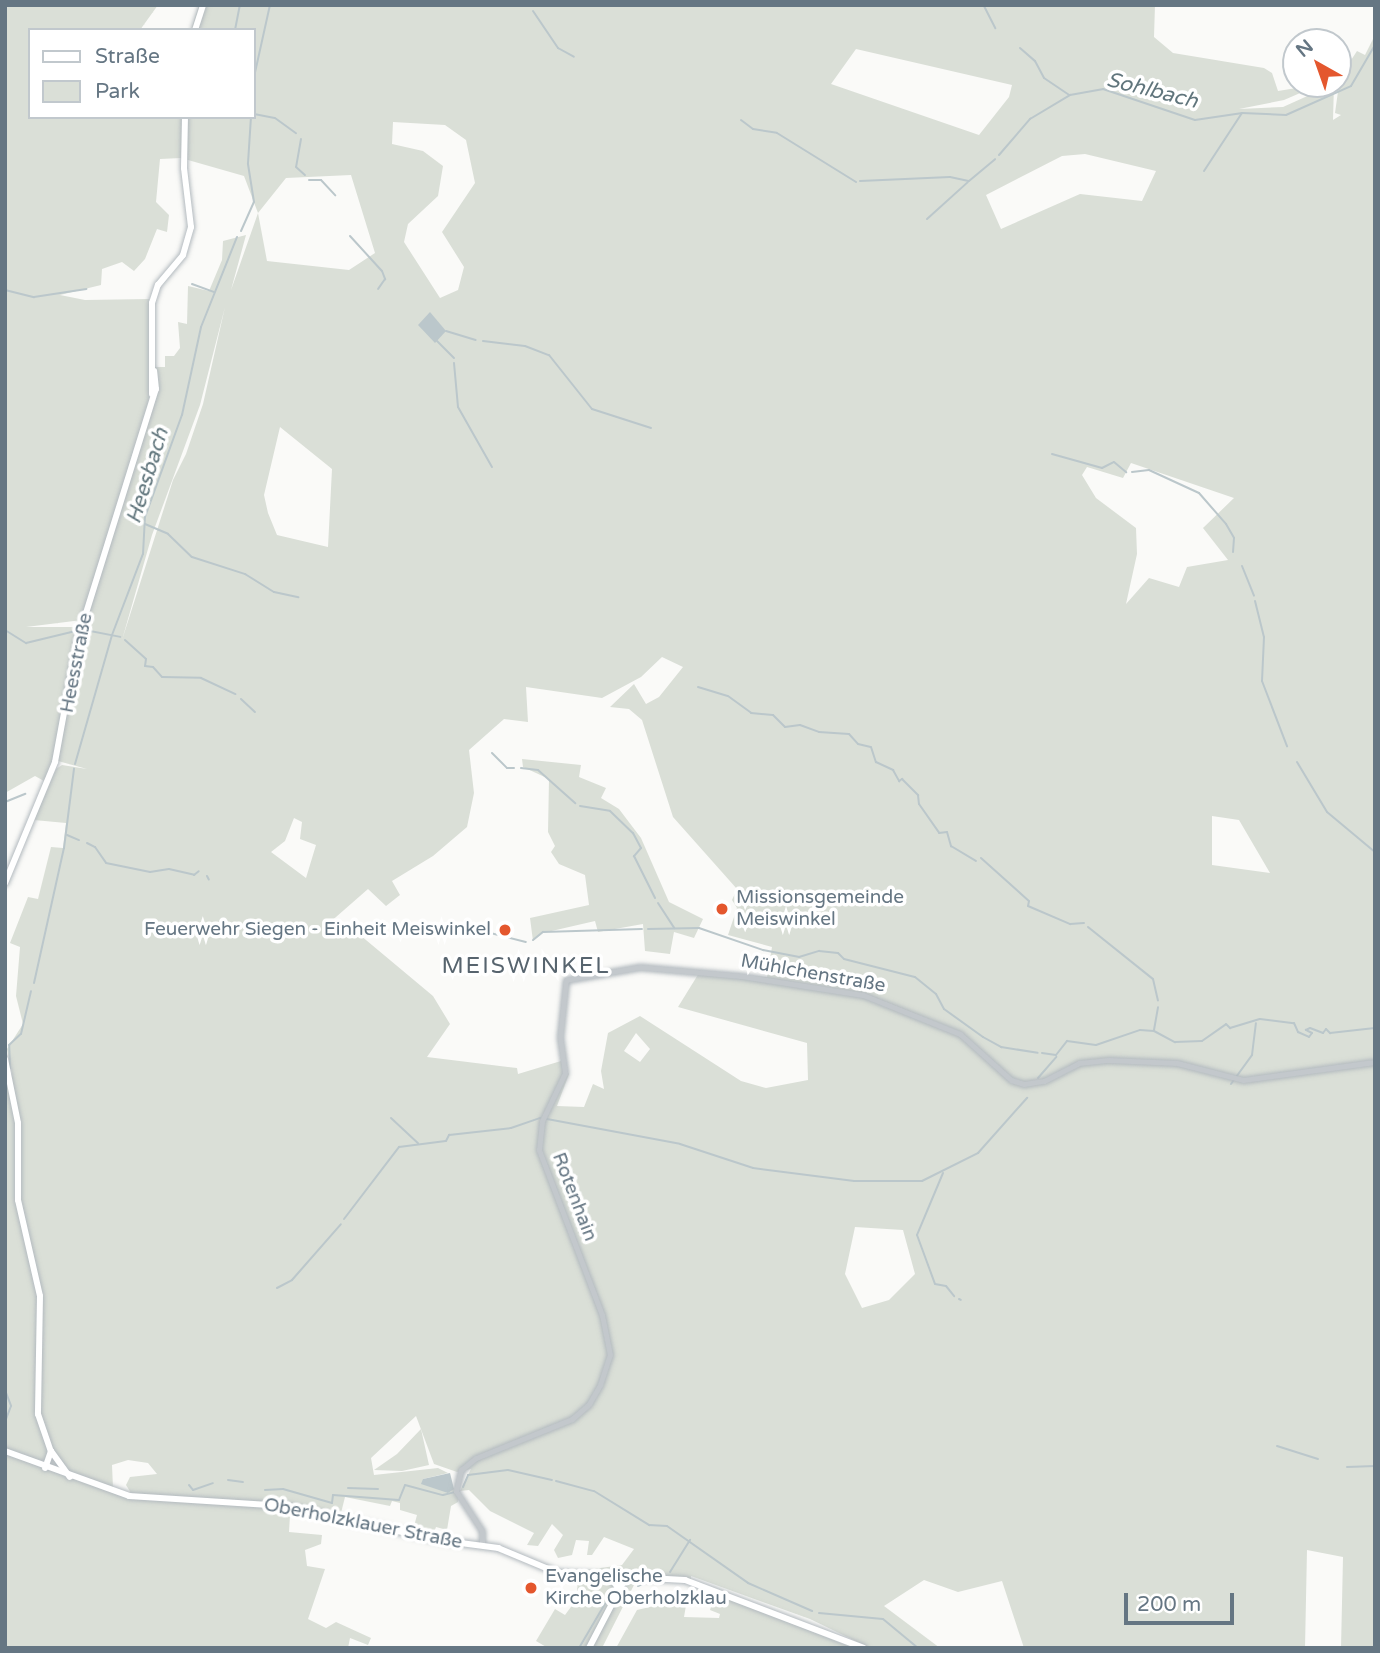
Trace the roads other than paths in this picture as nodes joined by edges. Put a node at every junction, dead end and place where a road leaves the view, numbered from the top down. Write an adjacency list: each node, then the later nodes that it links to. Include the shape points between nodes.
1 (203, 5): 2 (main road)
2 (196, 28)
3 (185, 119): 4 (main road, Heesstraße, via 184,168 191,228 183,255 153,297 152,399 77,642 55,762)
4 (5, 883)
5 (566, 980): 7 (street, Mühlchenstraße, via 640,967 741,976 863,995 960,1034 1011,1080 1031,1084 1079,1063 1109,1060 1177,1063 1243,1080); 14 (street, Rotenhain, via 560,1037 565,1073 542,1121 539,1150 609,1342 600,1385 581,1412 548,1432 476,1458 458,1474 459,1499 482,1531)
6 (5, 1059): 9 (main road)
7 (1375, 1062)
8 (5, 1073): 9 (main road)
9 (10, 1083): 11 (main road, via 18,1123 16,1175 40,1296 38,1414)
10 (5, 1451): 12 (main road, Oberholzklauer Straße)
11 (53, 1453): 12 (main road); 13 (main road)
12 (47, 1469): 13 (main road, Oberholzklauer Straße)
13 (72, 1478): 14 (main road, Oberholzklauer Straße, via 129,1496 285,1506)
14 (482, 1545): 15 (main road, Oberholzklauer Straße, via 558,1573)
15 (610, 1575): 16 (main road, Oberholzklauer Straße); 17 (main road)
16 (627, 1575): 17 (main road); 19 (main road, Oberholzklauer Straße, via 704,1584)
17 (621, 1593): 18 (main road)
18 (589, 1648)
19 (864, 1648)

